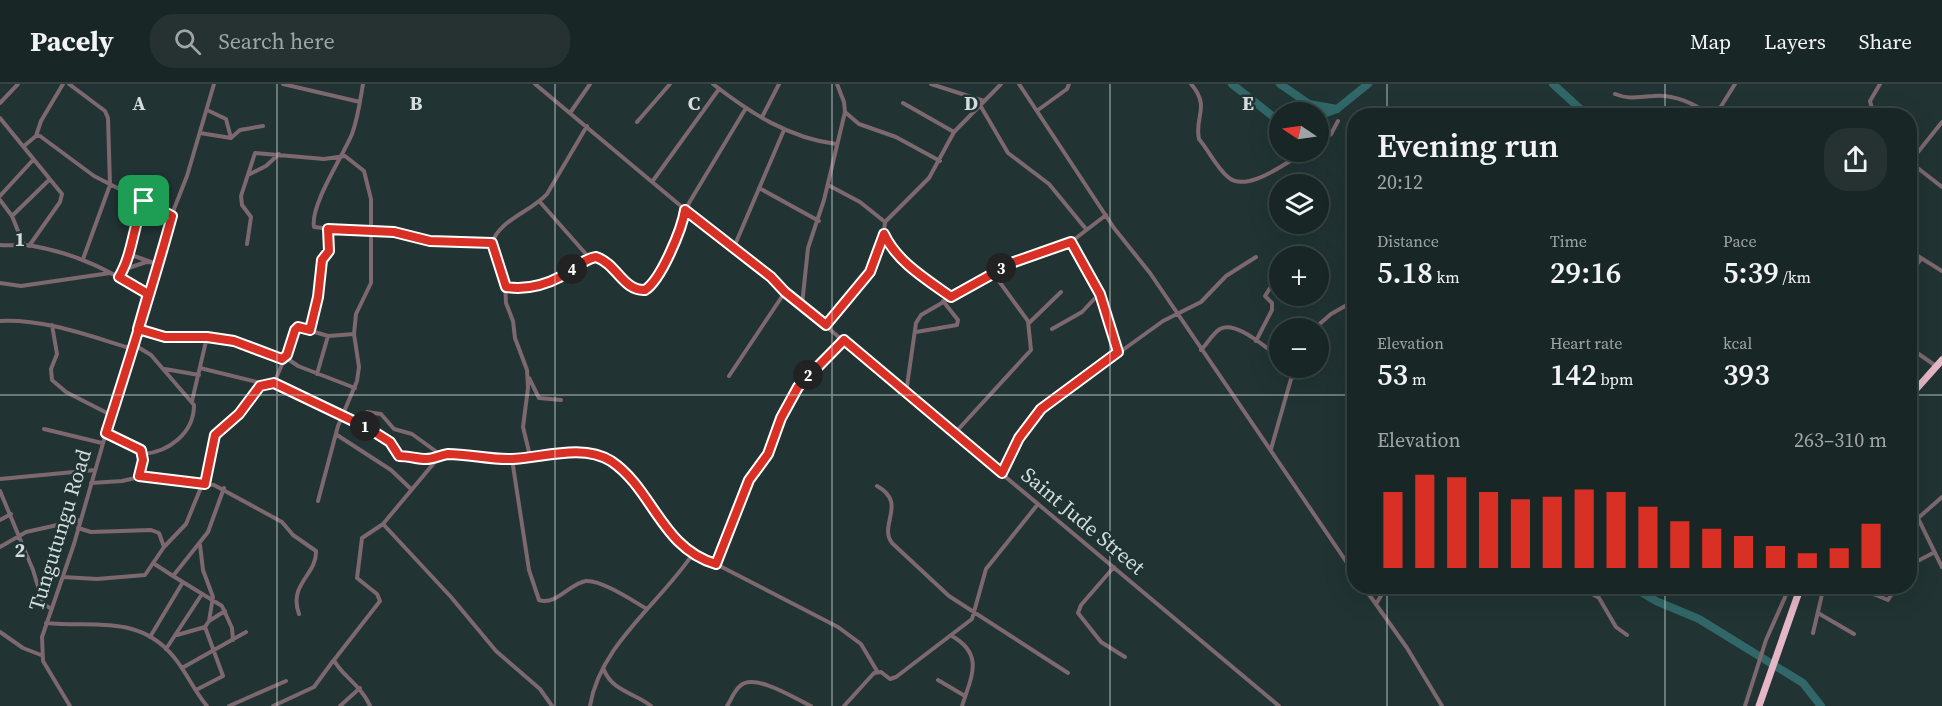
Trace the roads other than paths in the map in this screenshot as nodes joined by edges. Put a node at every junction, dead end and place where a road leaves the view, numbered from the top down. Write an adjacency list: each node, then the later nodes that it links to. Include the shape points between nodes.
1 (18, 84): 25 (street)
2 (63, 84): 46 (street)
3 (69, 84): 60 (street, via 107,114)
4 (214, 84): 31 (street, Tungutungu Road)
5 (283, 84): 23 (street)
6 (363, 84): 23 (street)
7 (535, 84): 34 (street, Saint Jude Street)
8 (590, 84): 34 (street)
9 (670, 84): 38 (street)
10 (713, 84): 20 (street)
11 (779, 84): 35 (street)
12 (837, 84): 33 (street)
13 (931, 84): 22 (street)
14 (1001, 84): 22 (street)
15 (1019, 84): 32 (street)
16 (1069, 84): 32 (street)
17 (1191, 84): 55 (street, via 1203,109 1199,140 1232,181 1248,182)
18 (1735, 84): 29 (street)
19 (1880, 84): 30 (street, via 1870,101)
20 (719, 89): 27 (street); 59 (street)
21 (1615, 94): 28 (street, via 1633,99 1673,97)
22 (984, 101): 26 (street)
23 (360, 102): 52 (street, via 351,136)
24 (903, 102): 43 (street)
25 (0, 103)
26 (980, 105): 43 (street); 74 (street, via 1008,153 1055,191)
27 (746, 108): 35 (street); 67 (street)
28 (1701, 108)
29 (1718, 108)
30 (1872, 108)
31 (207, 110): 44 (street, Tungutungu Road); 47 (street, via 226,119)
32 (1038, 110): 68 (street)
33 (845, 112): 48 (street); 54 (street, via 858,124 896,137)
34 (570, 113): 41 (street, Saint Jude Street)
35 (762, 117): 42 (street)
36 (0, 118): 49 (street)
37 (1338, 121): 45 (street)
38 (637, 122)
39 (1941, 124): 50 (street)
40 (263, 126): 47 (street, via 240,130)
41 (587, 126): 59 (street, Saint Jude Street); 66 (street)
42 (784, 129): 48 (street, via 806,139); 63 (street)
43 (954, 132): 54 (street)
44 (200, 133): 47 (street); 70 (street, Tungutungu Road)
45 (1329, 135)
46 (36, 136): 49 (street); 60 (street)
47 (231, 138)
48 (836, 144): 61 (street)
49 (24, 146): 53 (street)
50 (1917, 153)
51 (279, 154): 52 (street, via 324,159); 57 (street); 57 (street, via 255,153)
52 (339, 156): 73 (street, via 314,220 316,228); 75 (street, via 359,165 368,181)
53 (33, 160): 58 (street); 64 (street)
54 (940, 161): 72 (street, via 929,178)
55 (1286, 162)
56 (1917, 167): 62 (street)
57 (249, 175): 80 (street, via 241,200 252,217)
58 (48, 181): 69 (street); 81 (street, via 62,198)
59 (652, 182): 67 (street, Saint Jude Street)
60 (110, 185): 65 (street); 87 (street)
61 (828, 185): 71 (street); 72 (street, via 860,202)
62 (1942, 187)
63 (759, 188): 71 (street); 82 (street)
64 (0, 198): 69 (street)
65 (144, 201): 70 (street); 84 (street)
66 (540, 202): 78 (street, via 496,234); 83 (street)
67 (685, 210): 82 (street, Saint Jude Street); 98 (street, via 666,260 645,290 633,288 611,264 596,257 534,286)
68 (1106, 215): 74 (street); 108 (street)
69 (12, 216): 81 (street)
70 (172, 216): 90 (street, Tungutungu Road)
71 (819, 221): 105 (street, via 808,248)
72 (885, 222): 76 (street)
73 (328, 229): 75 (street); 116 (street, via 329,251 322,260)
74 (1086, 229): 77 (street)
75 (370, 232): 78 (street, via 394,232 430,241); 118 (street, via 371,282 357,314)
76 (884, 234): 103 (street, via 909,266); 113 (street, via 870,272)
77 (1071, 242): 94 (street); 102 (street)
78 (492, 243): 98 (street)
79 (0, 244): 81 (street)
80 (247, 244)
81 (26, 246): 87 (street)
82 (734, 248): 99 (street, Saint Jude Street)
83 (585, 253)
84 (129, 254): 89 (street); 92 (street)
85 (1256, 256): 108 (street, via 1226,276 1201,302)
86 (1917, 256): 88 (street)
87 (83, 259): 95 (street)
88 (1921, 259): 91 (street); 93 (street)
89 (152, 262): 90 (street); 92 (street)
90 (159, 263): 101 (street, Tungutungu Road)
91 (1917, 264)
92 (123, 270): 96 (street)
93 (1942, 271)
94 (993, 272): 103 (street); 111 (street)
95 (110, 273): 96 (street); 97 (street, via 21,285)
96 (119, 277): 101 (street)
97 (0, 283)
98 (506, 287): 136 (street, via 506,303)
99 (785, 292): 105 (street, Saint Jude Street); 135 (street)
100 (1061, 292): 111 (street)
101 (148, 294): 114 (street, Tungutungu Road)
102 (1100, 294): 115 (street, via 1082,312); 126 (street)
103 (951, 297): 104 (street)
104 (943, 301): 117 (street, via 921,315); 117 (street, via 958,320 957,325)
105 (802, 305): 113 (street, Saint Jude Street)
106 (1347, 305): 109 (street)
107 (1272, 306): 122 (street)
108 (1179, 315): 124 (street); 126 (street, via 1163,321)
109 (1326, 318)
110 (0, 321): 112 (street)
111 (1028, 323): 150 (street, via 1032,347 1029,353)
112 (52, 325): 123 (street); 146 (street, via 57,354 51,369 52,380 66,392)
113 (826, 325): 121 (street, Saint Jude Street)
114 (138, 329): 120 (street, via 165,337); 123 (street, Tungutungu Road)
115 (1052, 329)
116 (310, 330): 119 (street); 128 (street, via 295,330)
117 (916, 332): 142 (street)
118 (354, 334): 119 (street); 140 (street, via 359,367)
119 (328, 336): 133 (street)
120 (207, 337): 128 (street, via 234,341); 131 (street)
121 (844, 340): 142 (street, Saint Jude Street); 187 (street, via 795,393 768,454 749,480)
122 (1256, 341): 124 (street, via 1244,332 1224,328); 125 (street)
123 (133, 346): 132 (street, via 143,349); 146 (street, Tungutungu Road)
124 (1201, 350): 153 (street)
125 (1269, 350)
126 (1118, 352): 159 (street, via 1041,409 1019,438)
127 (1917, 353): 130 (street)
128 (284, 358): 133 (street); 138 (street)
129 (1942, 360): 130 (highway)
130 (1936, 366): 141 (highway)
131 (200, 368): 134 (street); 139 (street)
132 (164, 369): 134 (street); 144 (street)
133 (317, 374): 140 (street)
134 (198, 375): 144 (street)
135 (729, 376)
136 (528, 378): 143 (street, via 539,398); 156 (street, via 523,427)
137 (1292, 378): 153 (street)
138 (274, 383): 139 (street); 145 (street)
139 (265, 384): 163 (street, via 215,435)
140 (355, 388): 145 (street)
141 (1917, 388)
142 (906, 394): 150 (street, Saint Jude Street)
143 (561, 400)
144 (192, 401): 154 (street, via 193,416 184,436)
145 (343, 414): 147 (street); 151 (street)
146 (111, 415): 149 (street, Tungutungu Road)
147 (356, 421): 155 (street, via 390,442 399,456); 155 (street, via 367,412 381,414 393,429 412,434)
148 (44, 429): 152 (street)
149 (106, 433): 152 (street, Tungutungu Road); 154 (street, via 136,446)
150 (954, 434): 159 (street, Saint Jude Street)
151 (337, 435): 166 (street, via 392,470); 169 (street)
152 (102, 443): 158 (street, Tungutungu Road)
153 (1271, 449): 186 (street)
154 (143, 454): 160 (street)
155 (440, 456): 157 (street); 166 (street)
156 (530, 456): 157 (street); 183 (street, via 582,454 610,461)
157 (512, 459): 205 (street, via 529,570 539,600 551,600 589,581)
158 (95, 471): 161 (street); 162 (street, Tungutungu Road)
159 (1002, 473): 170 (street, Saint Jude Street)
160 (139, 476): 162 (street); 163 (street)
161 (0, 479)
162 (91, 483): 172 (street, Tungutungu Road)
163 (203, 484): 165 (street); 181 (street, via 186,524)
164 (877, 486): 209 (street, via 891,498 889,538 949,596)
165 (224, 488): 179 (street); 208 (street, via 282,522 316,551 296,593)
166 (411, 489): 176 (street)
167 (0, 491): 171 (street)
168 (1942, 497): 173 (street)
169 (318, 501)
170 (1038, 504): 188 (street, Saint Jude Street); 209 (street, via 986,569)
171 (11, 514): 174 (street); 178 (street)
172 (80, 519): 177 (street, Tungutungu Road); 178 (street)
173 (1917, 519)
174 (0, 520)
175 (1917, 522): 182 (street)
176 (382, 524): 226 (street, via 362,538 356,572 359,581 380,601); 242 (street, via 452,597 496,651 540,689)
177 (78, 528): 181 (street, via 91,532 151,530 159,533); 191 (street, Tungutungu Road)
178 (18, 537): 180 (street); 204 (street, via 43,603)
179 (200, 544): 190 (street); 202 (street, via 203,570)
180 (0, 547)
181 (164, 547): 185 (street)
182 (1933, 553): 184 (street); 189 (street)
183 (692, 555): 187 (street); 205 (street)
184 (1917, 561)
185 (153, 563): 190 (street); 191 (street, via 141,576)
186 (1347, 563)
187 (716, 564): 229 (street, via 838,627 861,644)
188 (1114, 567): 225 (street, via 1078,613 1101,642); 249 (street, Saint Jude Street)
189 (1942, 567)
190 (173, 576): 192 (street)
191 (63, 577): 204 (street, Tungutungu Road)
192 (183, 582): 193 (street); 220 (street)
193 (202, 594): 202 (street); 217 (street)
194 (1369, 594): 203 (street)
195 (1381, 594): 203 (street)
196 (1593, 594): 218 (street, via 1616,627)
197 (1786, 594): 251 (street, via 1766,640)
198 (1798, 594): 252 (highway)
199 (1822, 594): 207 (street)
200 (1873, 594): 201 (street, via 1888,600)
201 (1892, 594)
202 (214, 601): 206 (street); 210 (street)
203 (1376, 604): 250 (street)
204 (51, 609): 211 (street, Tungutungu Road)
205 (647, 609): 228 (street)
206 (225, 611): 210 (street); 221 (street)
207 (1818, 613): 215 (street); 216 (street)
208 (299, 614)
209 (975, 614): 219 (street); 230 (street)
210 (209, 621): 212 (street)
211 (46, 623): 220 (street, via 115,624); 224 (street, Tungutungu Road)
212 (205, 627): 217 (street); 223 (street)
213 (0, 632): 224 (street)
214 (246, 633): 221 (street)
215 (1813, 633)
216 (1854, 634)
217 (177, 635): 222 (street)
218 (1627, 635)
219 (952, 636): 229 (street, via 893,679); 235 (street, via 971,654 974,666)
220 (150, 637): 222 (street)
221 (233, 640): 223 (street)
222 (166, 649): 227 (street)
223 (212, 652): 227 (street); 234 (street, via 223,676)
224 (41, 655): 237 (street)
225 (1125, 657)
226 (334, 660): 233 (street); 239 (street, via 314,687)
227 (182, 668): 234 (street)
228 (604, 669): 243 (street); 244 (street, via 626,693)
229 (878, 671): 247 (street)
230 (1068, 673)
231 (938, 680): 235 (street)
232 (286, 681): 238 (street)
233 (360, 688): 240 (street); 241 (street)
234 (196, 690): 236 (street)
235 (965, 696): 248 (street)
236 (205, 704)
237 (70, 706)
238 (229, 706)
239 (273, 706)
240 (340, 706)
241 (370, 706)
242 (552, 706)
243 (590, 706)
244 (651, 706)
245 (727, 706): 246 (street, via 738,687 749,682 777,688)
246 (811, 706)
247 (844, 706)
248 (962, 706)
249 (1279, 706)
250 (1442, 706)
251 (1745, 706)
252 (1759, 706)

